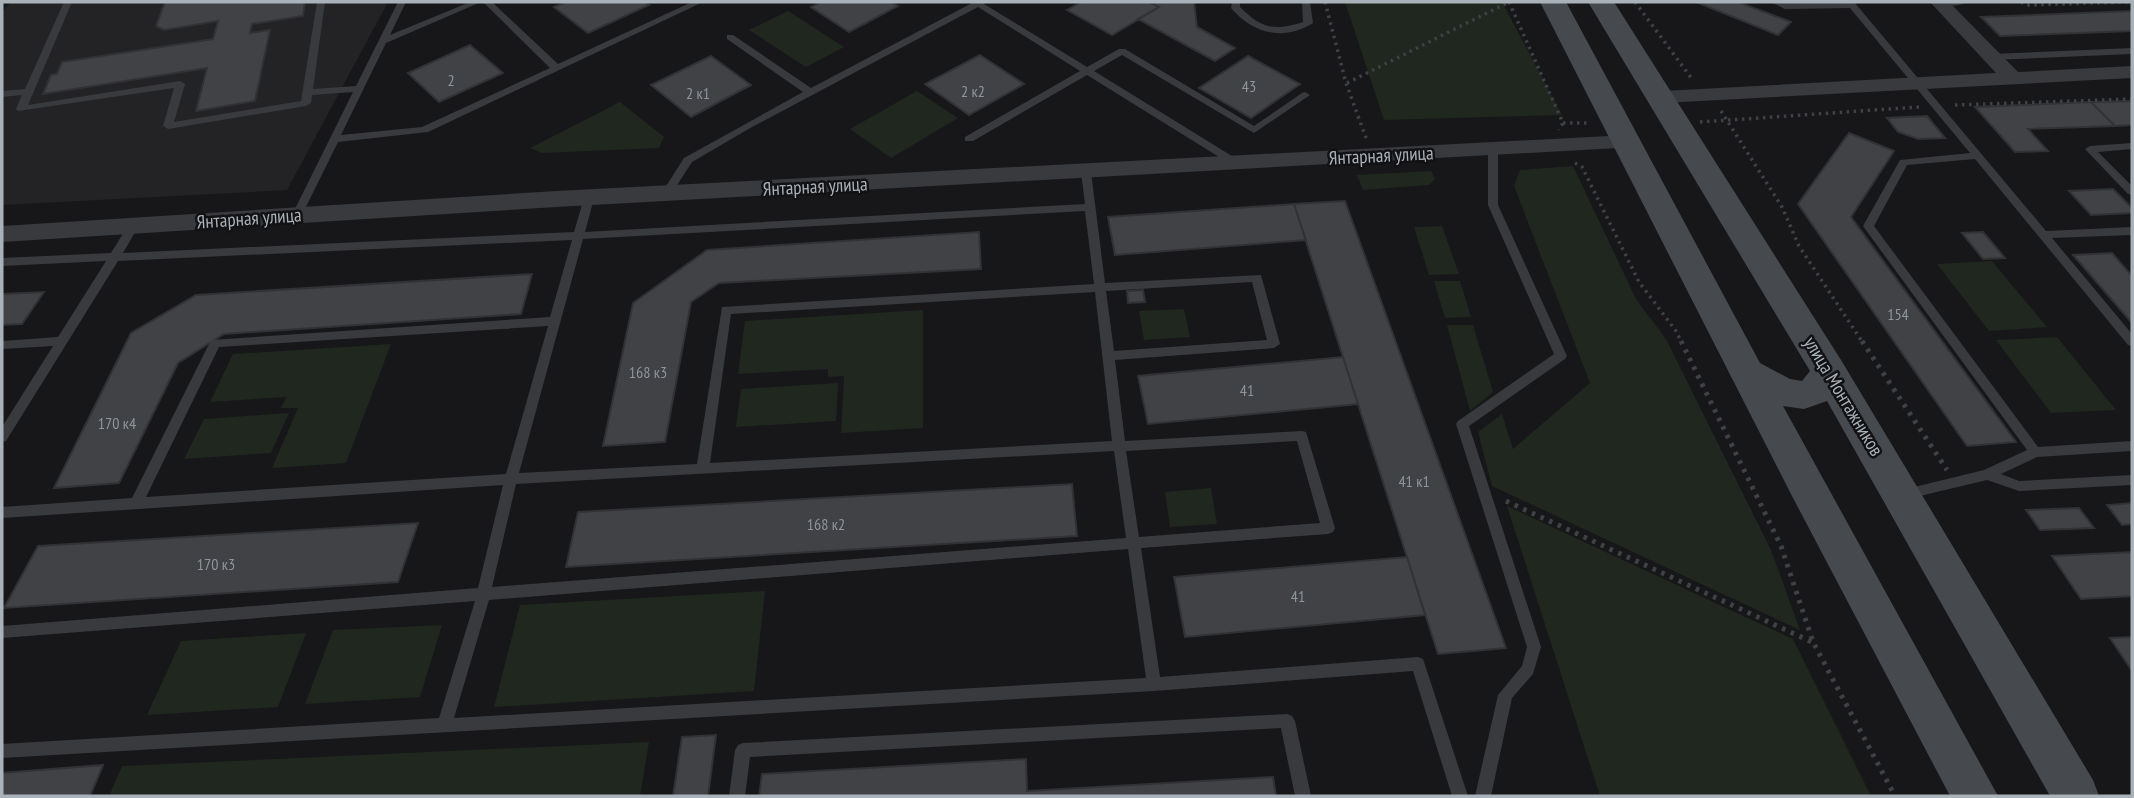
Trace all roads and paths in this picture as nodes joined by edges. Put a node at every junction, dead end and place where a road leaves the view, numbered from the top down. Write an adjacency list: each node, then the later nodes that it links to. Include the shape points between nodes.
1 (68, 2): 32 (lane)
2 (321, 2): 33 (lane)
3 (402, 2): 22 (lane)
4 (477, 2): 22 (lane)
5 (487, 2): 25 (lane)
6 (699, 2): 25 (lane)
7 (978, 2): 26 (lane); 34 (lane)
8 (1236, 2): 9 (lane, via 1235,8 1247,20 1265,30 1283,32 1308,23)
9 (1306, 2)
10 (1325, 2): 30 (path)
11 (1509, 2): 30 (path); 46 (path, via 1563,122 1557,134)
12 (1553, 2): 45 (main road)
13 (1601, 2): 38 (main road, улица Монтажников)
14 (1635, 2): 36 (path, via 1690,78 1715,87)
15 (1775, 2): 20 (lane, via 1786,6)
16 (1939, 2): 17 (lane); 24 (street)
17 (1963, 2)
18 (2021, 2): 19 (path)
19 (2128, 2)
20 (1850, 3): 29 (lane)
21 (730, 37): 34 (lane)
22 (381, 42): 31 (lane)
23 (2132, 51): 24 (lane)
24 (1992, 57): 28 (street)
25 (556, 68): 43 (lane, via 424,130)
26 (1088, 70): 37 (lane, via 1122,51 1254,130); 44 (lane); 50 (lane)
27 (2132, 72): 28 (street)
28 (2011, 77): 29 (street)
29 (1917, 82): 36 (street); 40 (lane)
30 (1346, 83): 42 (path)
31 (359, 89): 33 (lane); 43 (lane)
32 (28, 92): 33 (lane, via 21,109 180,84 168,126 306,103); 35 (lane)
33 (307, 92)
34 (810, 92): 53 (lane, via 688,160)
35 (2, 94)
36 (1720, 94): 38 (street); 41 (path, via 1728,107 1721,109)
37 (1305, 95)
38 (1662, 97): 70 (main road, улица Монтажников)
39 (2132, 99): 40 (path)
40 (1936, 106): 41 (path); 49 (lane)
41 (1725, 121): 80 (path, via 1782,207 1799,246)
42 (1366, 138)
43 (335, 139): 56 (lane)
44 (969, 139)
45 (1628, 142): 46 (street, Янтарная улица); 71 (main road)
46 (1561, 144): 48 (street, Янтарная улица); 88 (path, via 1567,158 1582,167 1639,282 1676,331 1781,546)
47 (2132, 146): 52 (lane, via 2090,149)
48 (1493, 149): 50 (street, Янтарная улица); 81 (lane, via 1493,205 1560,356 1462,424)
49 (1977, 156): 60 (lane); 75 (lane, via 1904,162 1868,226)
50 (1236, 163): 51 (street, Янтарная улица)
51 (1086, 172): 53 (street, Янтарная улица); 55 (lane)
52 (2132, 192)
53 (666, 194): 54 (street, Янтарная улица)
54 (589, 198): 56 (street, Янтарная улица); 61 (lane)
55 (1090, 207): 61 (lane); 64 (lane)
56 (297, 215): 57 (street, Янтарная улица)
57 (133, 226): 59 (street, Янтарная улица); 62 (lane)
58 (2132, 231): 60 (lane)
59 (2, 234)
60 (2042, 235): 67 (lane)
61 (578, 236): 62 (lane); 65 (lane)
62 (113, 257): 63 (lane); 66 (lane)
63 (2, 262)
64 (1098, 288): 69 (lane); 69 (lane, via 1257,278 1275,344); 76 (lane, via 726,310)
65 (553, 321): 78 (lane); 83 (lane, via 215,343)
66 (60, 341): 68 (lane); 72 (lane)
67 (2132, 342)
68 (2, 345)
69 (1107, 356): 73 (lane)
70 (1828, 370): 71 (main road, via 1818,389 1796,395 1767,387); 82 (main road, улица Монтажников)
71 (1748, 373): 97 (main road)
72 (2, 438)
73 (1119, 445): 76 (lane); 85 (lane); 85 (lane, via 1302,436 1328,528)
74 (2132, 446): 75 (lane)
75 (2035, 452): 77 (lane)
76 (703, 469): 78 (lane)
77 (1987, 475): 79 (lane, via 2020,486); 80 (lane)
78 (511, 479): 83 (lane); 86 (lane)
79 (2132, 480)
80 (1955, 483): 82 (lane)
81 (1481, 489): 88 (path); 95 (lane, via 1534,647 1528,669 1505,695)
82 (1903, 495): 98 (main road, улица Монтажников)
83 (136, 504): 84 (lane)
84 (2, 512)
85 (1134, 544): 86 (lane); 89 (lane)
86 (484, 594): 87 (lane); 90 (lane)
87 (2, 632)
88 (1813, 642): 96 (path)
89 (1154, 684): 90 (lane); 94 (lane, via 1418,664)
90 (444, 725): 91 (lane)
91 (2, 751)
92 (737, 796): 93 (lane, via 743,750 1287,721)
93 (1303, 796)
94 (1460, 796)
95 (1483, 796)
96 (1895, 796)
97 (1975, 796)
98 (2076, 796)

